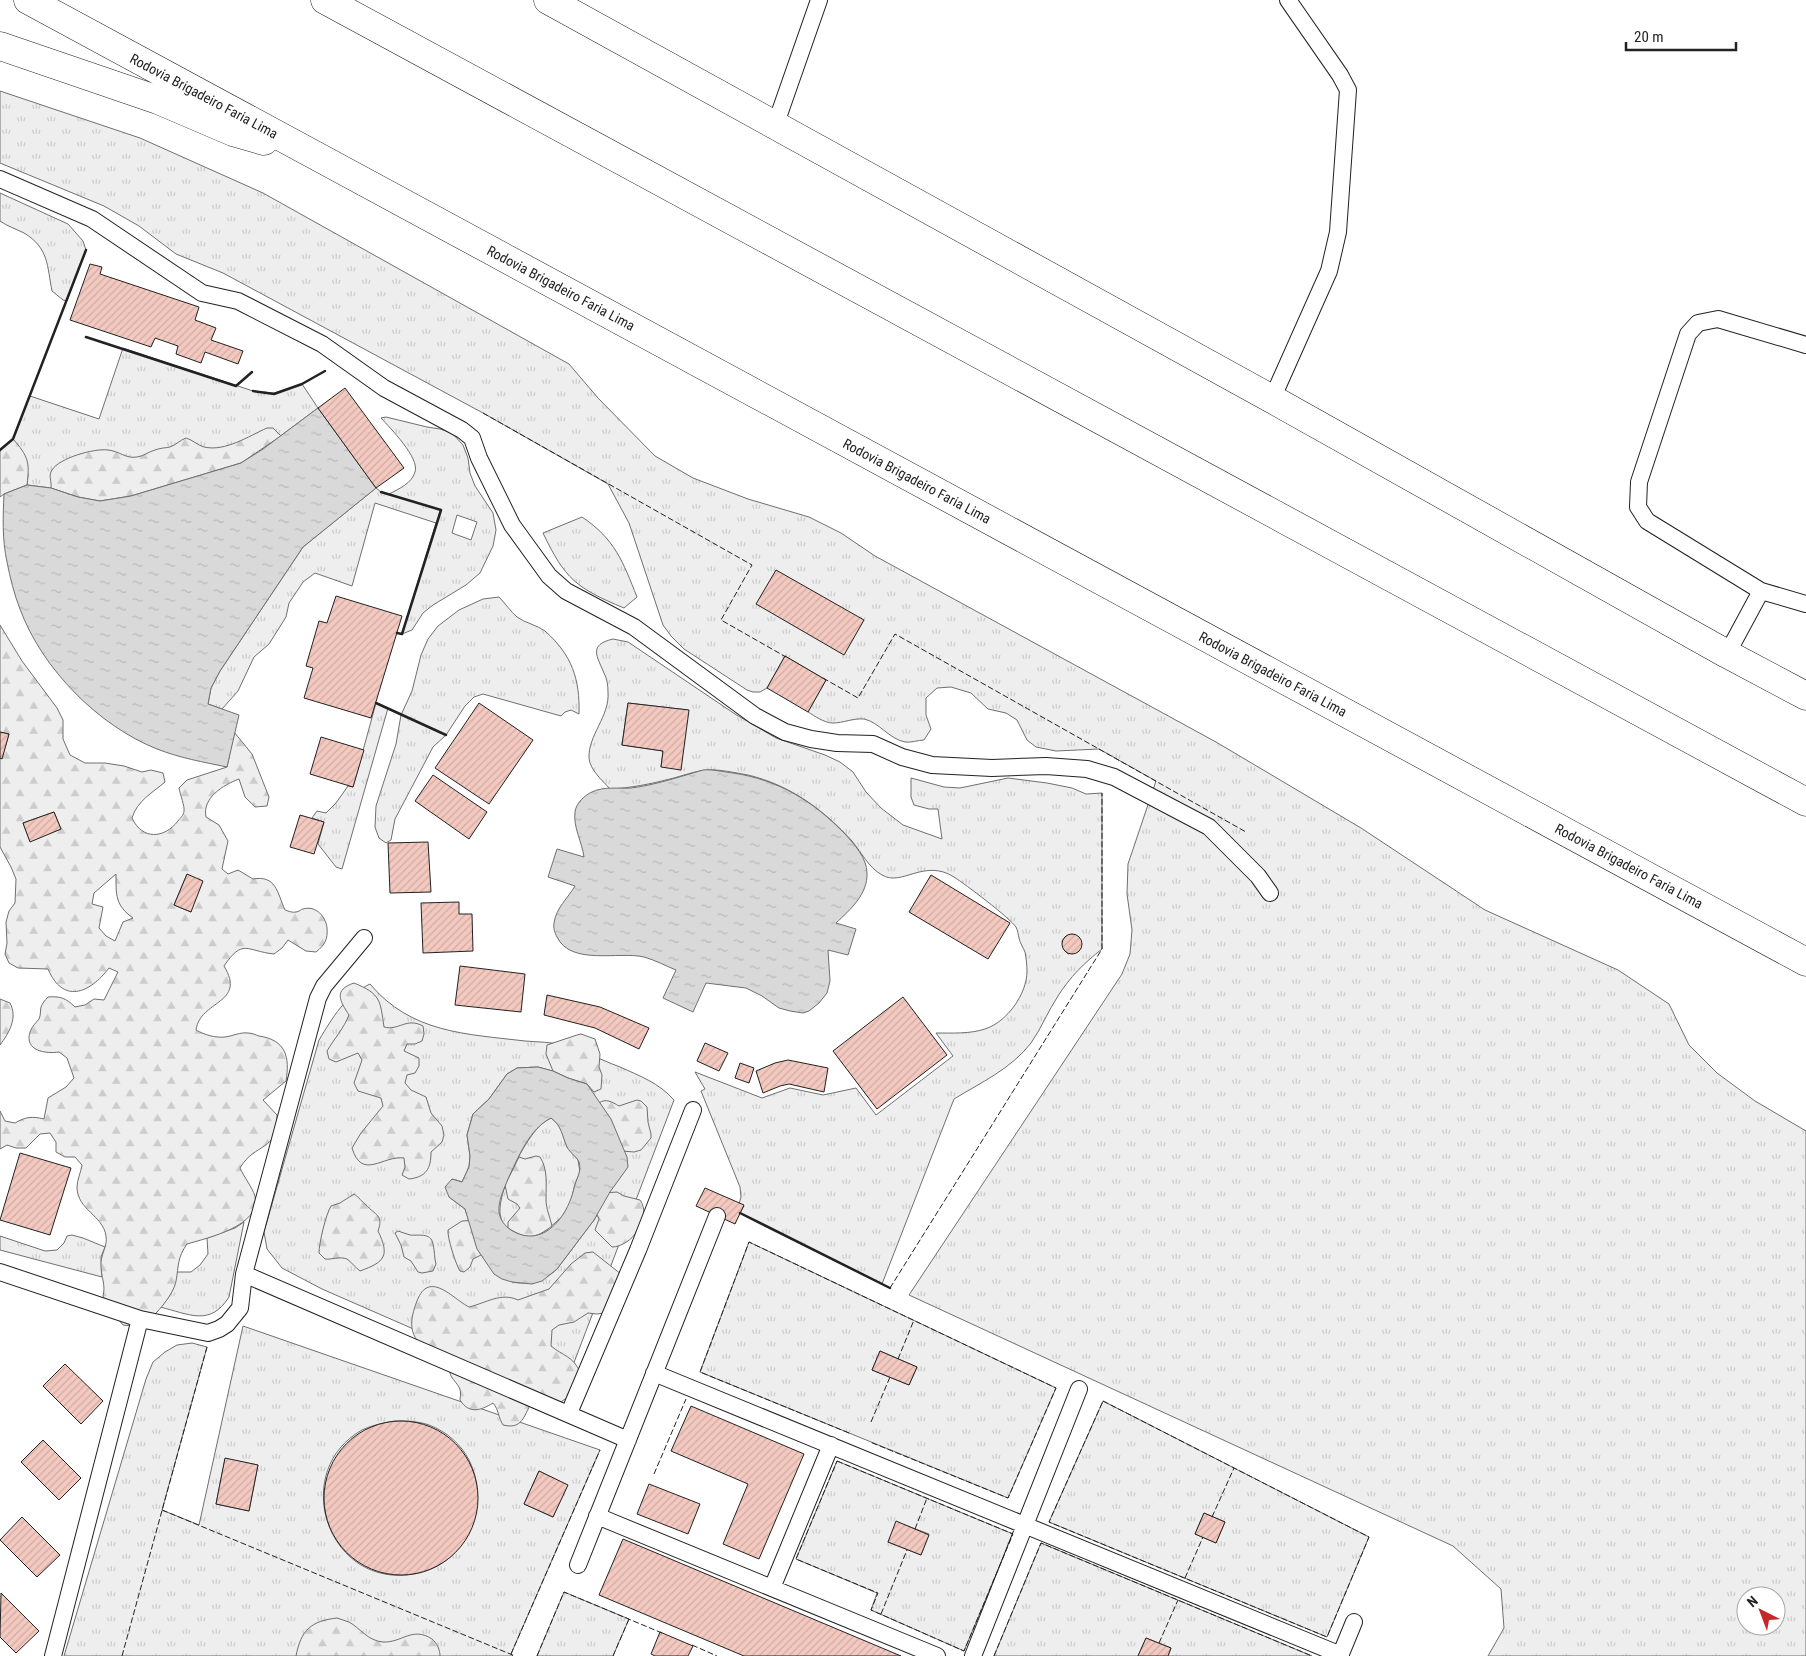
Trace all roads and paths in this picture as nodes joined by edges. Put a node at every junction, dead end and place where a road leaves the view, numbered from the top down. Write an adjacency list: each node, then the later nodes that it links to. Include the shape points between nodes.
1 (28, 0): 8 (main road, Rodovia Brigadeiro Faria Lima)
2 (325, 0): 16 (main road)
3 (548, 0): 7 (main road)
4 (819, 0): 7 (lane)
5 (1288, 0): 11 (lane, via 1348,90 1338,232 1331,264)
6 (0, 46): 8 (main road, via 158,100 233,132)
7 (775, 126): 11 (main road)
8 (316, 156): 19 (main road, Rodovia Brigadeiro Faria Lima)
9 (0, 179): 17 (lane, via 92,219 202,293 238,301 322,344 384,388 462,430 472,438 512,526 549,576 566,591 634,627 755,716 785,732 811,739 873,744 902,757 932,765 1046,766 1087,769 1114,777 1209,827 1258,876)
10 (1806, 345): 12 (lane, via 1718,319 1698,323 1688,334 1638,482 1638,507 1647,521)
11 (1272, 399): 14 (main road)
12 (1761, 591): 13 (lane); 14 (lane)
13 (1806, 604)
14 (1727, 654): 15 (main road)
15 (1806, 696)
16 (1806, 802)
17 (1270, 893)
18 (364, 938): 22 (lane, via 324,986 318,998)
19 (1806, 962)
20 (692, 1110): 27 (lane, via 638,1250)
21 (717, 1216): 25 (lane)
22 (244, 1274): 24 (lane, via 240,1308 219,1329 208,1332); 27 (lane)
23 (2, 1276): 24 (lane)
24 (140, 1319): 36 (lane)
25 (654, 1373): 28 (lane); 29 (lane)
26 (1079, 1389): 31 (lane)
27 (569, 1413): 28 (lane)
28 (628, 1440): 30 (lane)
29 (831, 1445): 31 (lane); 33 (lane)
30 (597, 1516): 32 (lane); 33 (lane)
31 (1025, 1525): 35 (lane); 38 (lane)
32 (578, 1565)
33 (772, 1588): 37 (lane)
34 (1354, 1622): 35 (lane)
35 (1341, 1655)
36 (53, 1656)
37 (937, 1656)
38 (973, 1656)

